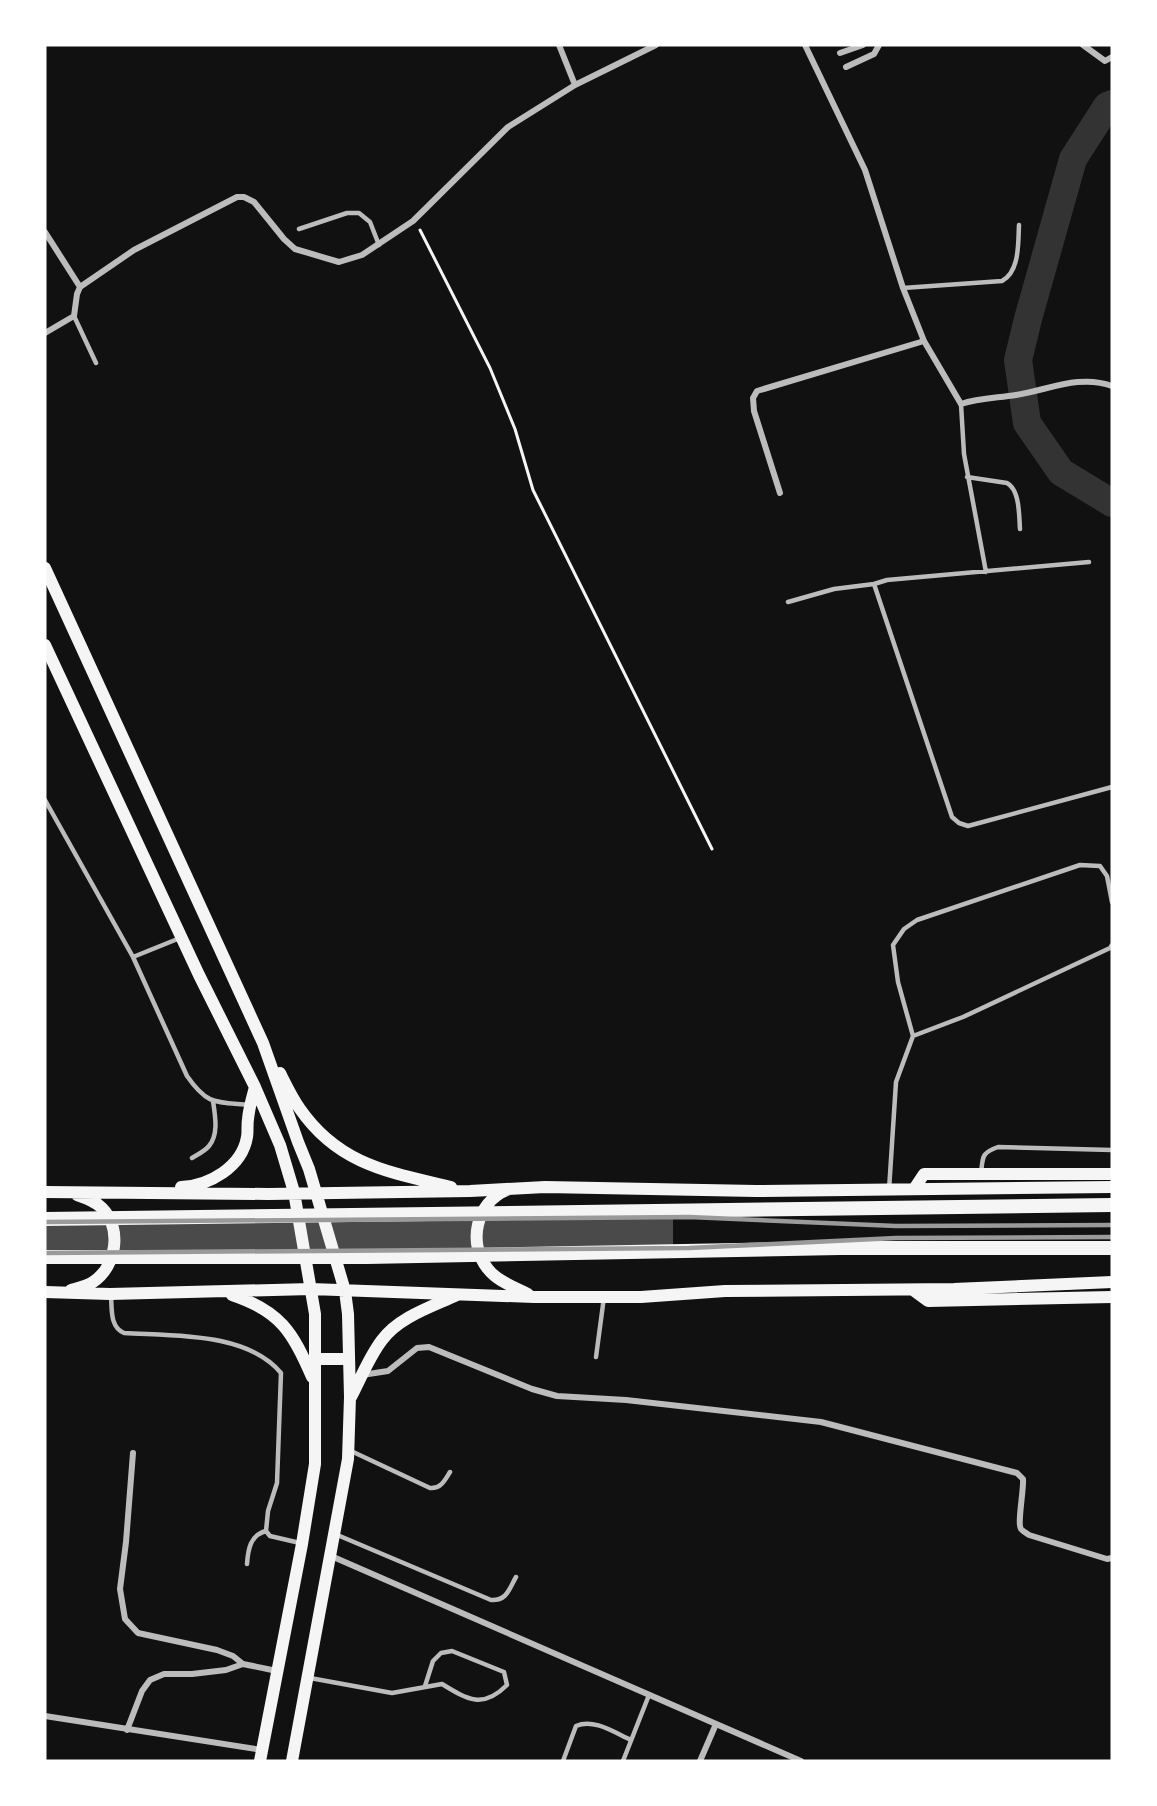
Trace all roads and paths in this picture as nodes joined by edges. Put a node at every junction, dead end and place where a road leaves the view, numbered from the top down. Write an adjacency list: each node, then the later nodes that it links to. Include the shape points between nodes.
1 (559, 45): 14 (street)
2 (656, 45): 14 (street)
3 (805, 45): 10 (street)
4 (863, 45): 7 (street)
5 (877, 45): 11 (street, via 874,54)
6 (1083, 45): 8 (street, via 1105,61)
7 (840, 53)
8 (1112, 57)
9 (823, 60): 10 (street)
10 (815, 63): 13 (street)
11 (846, 67)
12 (830, 74): 13 (street)
13 (821, 77): 21 (street, via 865,171)
14 (575, 85): 15 (street, via 508,127)
15 (413, 221): 19 (street); 39 (path, via 490,368 515,429 533,490)
16 (1019, 225): 21 (lane, via 1009,278)
17 (299, 229): 19 (lane, via 347,213 359,213 370,222)
18 (45, 232): 20 (street)
19 (378, 245): 20 (street, via 339,262 305,253 284,239 254,202 237,197 134,250)
20 (80, 287): 22 (street)
21 (903, 288): 24 (street)
22 (74, 316): 23 (street); 25 (lane)
23 (45, 333)
24 (924, 341): 27 (street); 29 (street, via 757,391 754,411)
25 (96, 363)
26 (1112, 386): 27 (street, via 1072,382)
27 (961, 404): 28 (lane)
28 (967, 477): 30 (lane, via 1012,486); 33 (lane)
29 (780, 493)
30 (1020, 529)
31 (1089, 562): 33 (lane)
32 (45, 568): 45 (main road)
33 (986, 572): 34 (lane)
34 (874, 584): 35 (lane, via 834,589); 37 (lane, via 952,817 959,824 968,826)
35 (788, 602)
36 (45, 645): 41 (main road)
37 (1112, 787)
38 (45, 800): 43 (lane)
39 (712, 849)
40 (1112, 902): 44 (lane, via 1107,876 1100,866 1080,865 917,920 904,929 893,945 898,982)
41 (182, 937): 43 (lane); 46 (main road)
42 (1112, 945): 44 (lane, via 963,1017)
43 (133, 957): 47 (lane, via 188,1076 199,1092)
44 (913, 1036): 56 (lane, via 896,1082)
45 (263, 1043): 57 (main road, via 299,1109 344,1153 377,1169); 61 (main road)
46 (255, 1087): 48 (main road); 60 (main road, via 280,1145)
47 (213, 1101): 48 (lane); 50 (lane, via 215,1133 209,1146)
48 (250, 1105): 62 (main road, via 248,1138 239,1156 220,1176 193,1186)
49 (1112, 1149): 51 (lane, via 998,1147 983,1155)
50 (192, 1158)
51 (981, 1174): 52 (main road); 55 (main road, via 924,1174)
52 (1112, 1174)
53 (524, 1187): 56 (main road); 57 (main road); 75 (main road, via 504,1191 489,1202 476,1231 479,1255 489,1270 506,1284)
54 (1112, 1187): 55 (main road)
55 (914, 1189): 56 (main road)
56 (889, 1190)
57 (470, 1191): 61 (main road)
58 (45, 1192): 59 (main road)
59 (58, 1192): 62 (main road); 71 (main road, via 89,1199 102,1208 113,1227 115,1240 106,1269 93,1282 69,1291)
60 (294, 1192): 61 (main road); 62 (main road); 68 (main road)
61 (316, 1192): 70 (main road)
62 (124, 1193)
63 (1112, 1205): 64 (main road)
64 (45, 1218)
65 (1112, 1248): 66 (main road)
66 (45, 1257)
67 (1112, 1282): 69 (main road)
68 (311, 1289): 70 (main road); 72 (main road); 79 (main road)
69 (913, 1290): 76 (main road, via 725,1291); 77 (main road, via 928,1301)
70 (345, 1291): 74 (main road); 80 (main road)
71 (48, 1292): 73 (main road)
72 (222, 1292): 73 (main road); 82 (main road, via 266,1309 282,1323)
73 (110, 1294): 87 (lane, via 114,1324 124,1333 208,1338 235,1344 266,1358 281,1373 277,1484)
74 (458, 1294): 75 (main road); 81 (main road, via 404,1320 383,1338)
75 (534, 1297): 76 (main road)
76 (604, 1297): 78 (lane)
77 (1112, 1297)
78 (596, 1357)
79 (314, 1359): 80 (main road); 82 (main road)
80 (349, 1359): 83 (main road)
81 (362, 1375): 83 (main road); 91 (street, via 388,1371 417,1348 429,1347 556,1396 626,1400 832,1425 1017,1473 1023,1479 1024,1492 1018,1523 1021,1530)
82 (314, 1381): 89 (main road, via 315,1464)
83 (350, 1397): 84 (main road)
84 (348, 1450): 86 (lane, via 430,1488 441,1485); 88 (main road)
85 (133, 1453): 94 (street, via 120,1589 125,1619 138,1633 217,1650)
86 (450, 1472)
87 (266, 1531): 89 (lane, via 270,1536); 92 (lane, via 254,1538)
88 (335, 1534): 90 (main road); 93 (lane, via 491,1600 505,1598)
89 (302, 1544): 95 (main road)
90 (331, 1556): 96 (main road); 98 (street)
91 (1112, 1558)
92 (247, 1564)
93 (516, 1577)
94 (243, 1664): 95 (street); 101 (street, via 226,1670 164,1674 150,1680)
95 (277, 1671): 103 (main road)
96 (309, 1678): 97 (lane, via 392,1693); 104 (main road)
97 (425, 1686): 97 (lane, via 442,1684 484,1701 507,1685 504,1672 452,1651 441,1653 433,1661)
98 (649, 1695): 100 (street); 102 (lane)
99 (45, 1716): 101 (street)
100 (716, 1724): 107 (street); 108 (street)
101 (128, 1730): 103 (street)
102 (631, 1740): 105 (lane, via 591,1722 583,1723 576,1726); 106 (lane)
103 (261, 1756)
104 (292, 1761)
105 (563, 1761)
106 (623, 1761)
107 (700, 1761)
108 (801, 1761)

